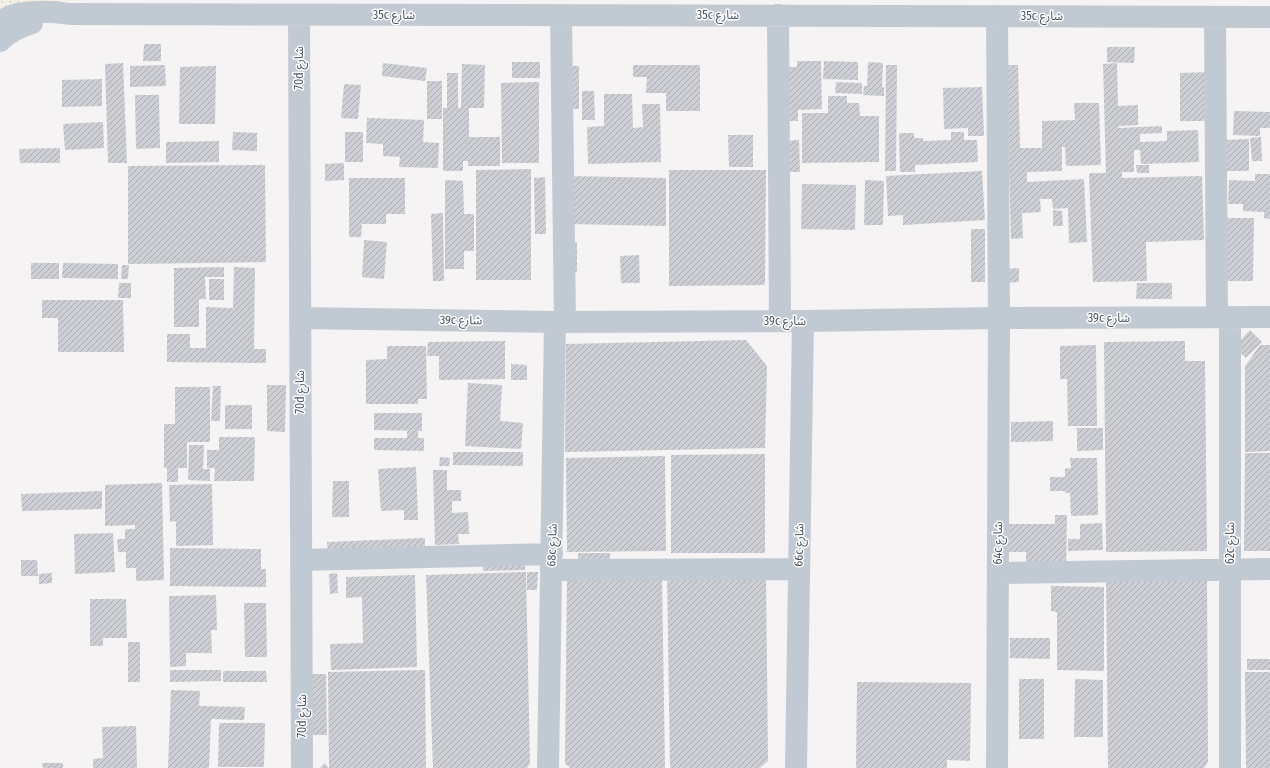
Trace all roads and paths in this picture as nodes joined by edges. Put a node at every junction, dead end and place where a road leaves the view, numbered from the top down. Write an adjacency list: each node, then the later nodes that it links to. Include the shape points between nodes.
1 (160, 7): 4 (street, 35c شارع); 5 (street, 35c شارع)
2 (1137, 8): 3 (street, 35c شارع); 8 (street, 35c شارع)
3 (1160, 8): 9 (street, 35c شارع)
4 (70, 14): 11 (street, via 50,11 16,14); 12 (street, via 20,27)
5 (299, 15): 6 (street, 35c شارع); 15 (street, 70d شارع)
6 (561, 15): 7 (street, 35c شارع); 19 (street, 68c شارع)
7 (778, 15): 8 (street, 35c شارع); 17 (street)
8 (997, 16): 16 (street, 64c شارع)
9 (1214, 17): 10 (street, 35c شارع); 13 (street, 62c شارع)
10 (1270, 17)
11 (0, 22)
12 (0, 41)
13 (1223, 317): 14 (street, 39c شارع); 16 (street, 39c شارع); 23 (street, 62c شارع)
14 (1270, 317)
15 (300, 318): 19 (street, 39c شارع); 20 (street, 70d شارع)
16 (999, 318): 18 (street, 39c شارع); 25 (street, 64c شارع)
17 (780, 321): 18 (street, 39c شارع); 19 (street, 39c شارع)
18 (803, 321): 22 (street, 66c شارع)
19 (560, 322): 21 (street, 68c شارع)
20 (301, 560): 21 (street); 26 (street, 70d شارع)
21 (551, 562): 22 (street); 27 (street, 68c شارع)
22 (799, 569): 28 (street, 66c شارع)
23 (1230, 569): 24 (street); 25 (street); 30 (street, 62c شارع)
24 (1270, 569)
25 (998, 573): 29 (street, 64c شارع)
26 (302, 768)
27 (548, 768)
28 (796, 768)
29 (997, 768)
30 (1230, 768)

